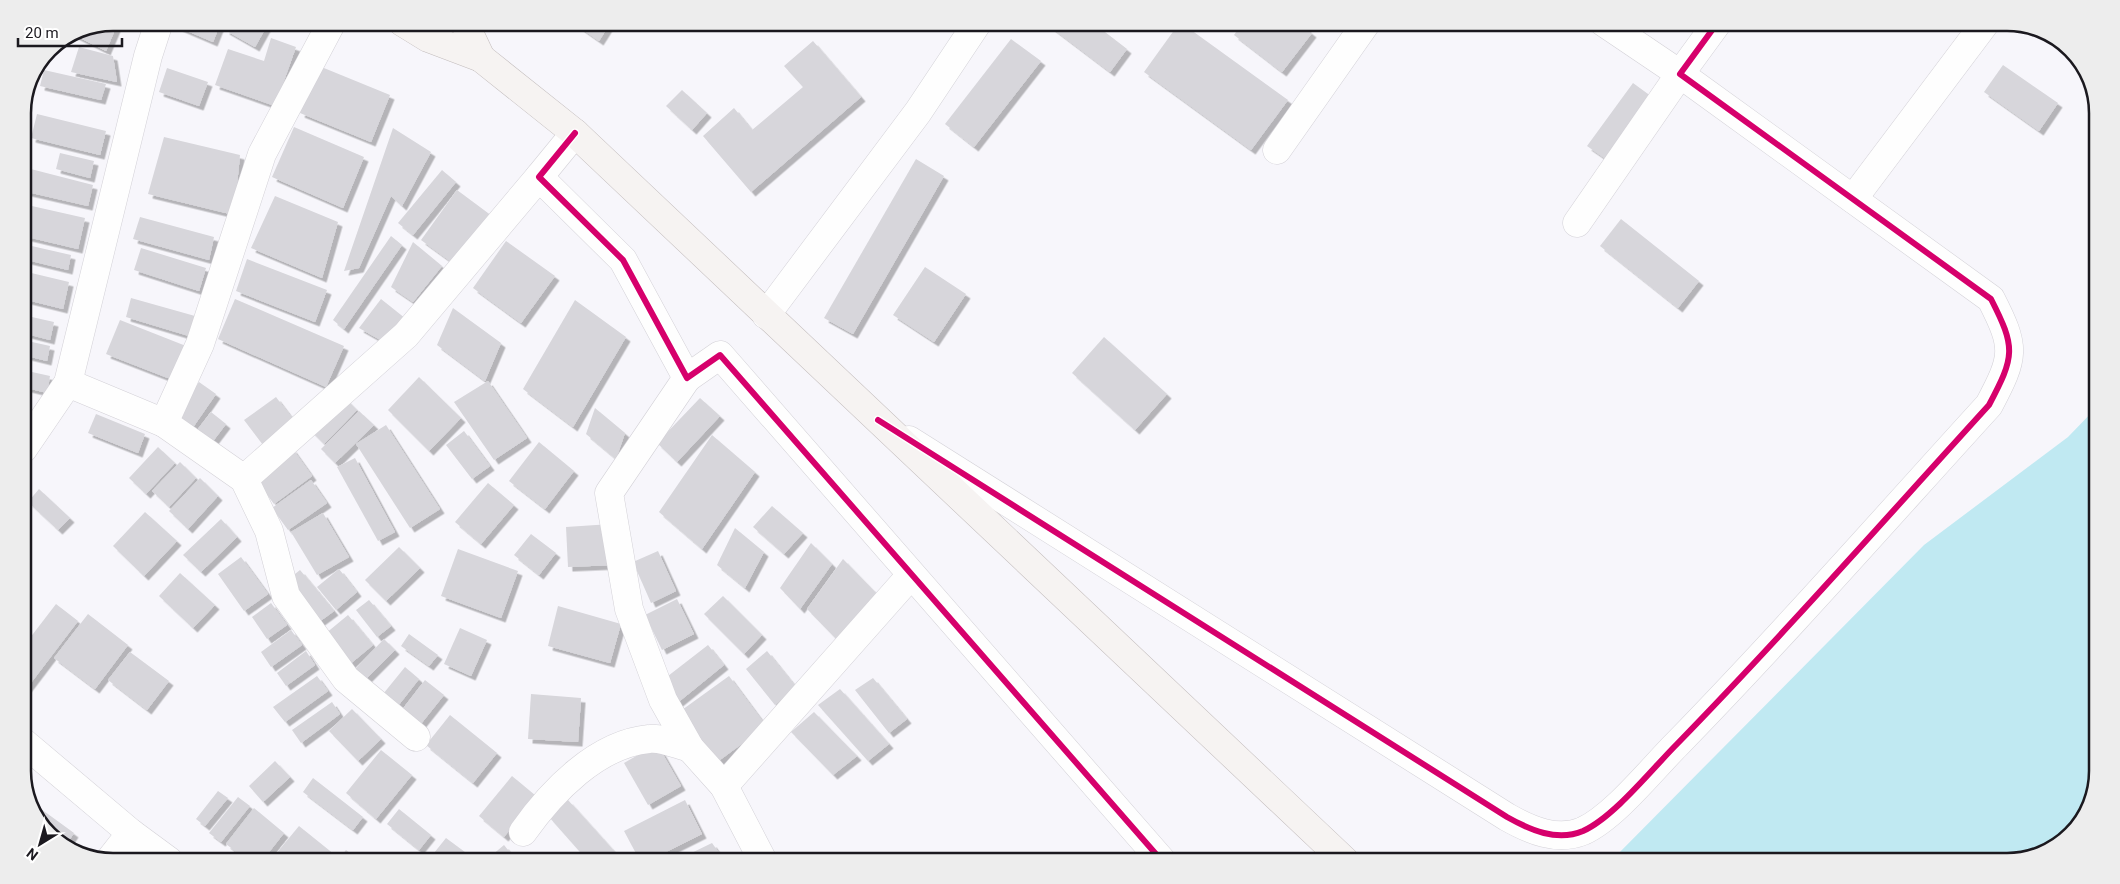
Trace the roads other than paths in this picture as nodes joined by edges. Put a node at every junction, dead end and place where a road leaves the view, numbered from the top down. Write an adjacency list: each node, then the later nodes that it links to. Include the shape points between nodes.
1 (156, 31): 19 (street)
2 (327, 31): 21 (street, via 262,154 200,344)
3 (417, 31): 10 (main road)
4 (468, 31): 10 (main road)
5 (972, 31): 17 (street, via 918,112)
6 (1362, 31): 13 (street)
7 (1616, 31): 11 (street)
8 (1711, 31): 11 (street)
9 (1979, 31): 15 (street)
10 (480, 58): 12 (main road)
11 (1680, 74): 15 (street); 16 (street)
12 (575, 133): 14 (street); 17 (main road)
13 (1277, 150)
14 (540, 177): 18 (street, via 623,260); 23 (street, via 406,335)
15 (1853, 199): 20 (street, via 1991,299 2006,330 2010,358 2004,377 1989,405 1714,705 1607,815 1582,831 1555,835 1528,829)
16 (1577, 223)
17 (766, 315): 20 (main road)
18 (687, 378): 24 (street, via 720,354); 26 (street, via 609,492 629,609 663,700)
19 (68, 383): 21 (street); 22 (street)
20 (878, 420): 35 (main road)
21 (164, 423): 23 (street)
22 (31, 437)
23 (244, 480): 25 (street, via 269,531 286,596 346,679)
24 (910, 575): 28 (street); 34 (street)
25 (416, 737)
26 (690, 748): 28 (street); 29 (street, via 651,738 621,746 584,767 537,812)
27 (31, 749): 30 (street)
28 (724, 786): 33 (street)
29 (523, 832)
30 (130, 833): 31 (street); 32 (street)
31 (115, 853)
32 (157, 853)
33 (758, 853)
34 (1154, 853)
35 (1335, 853)

